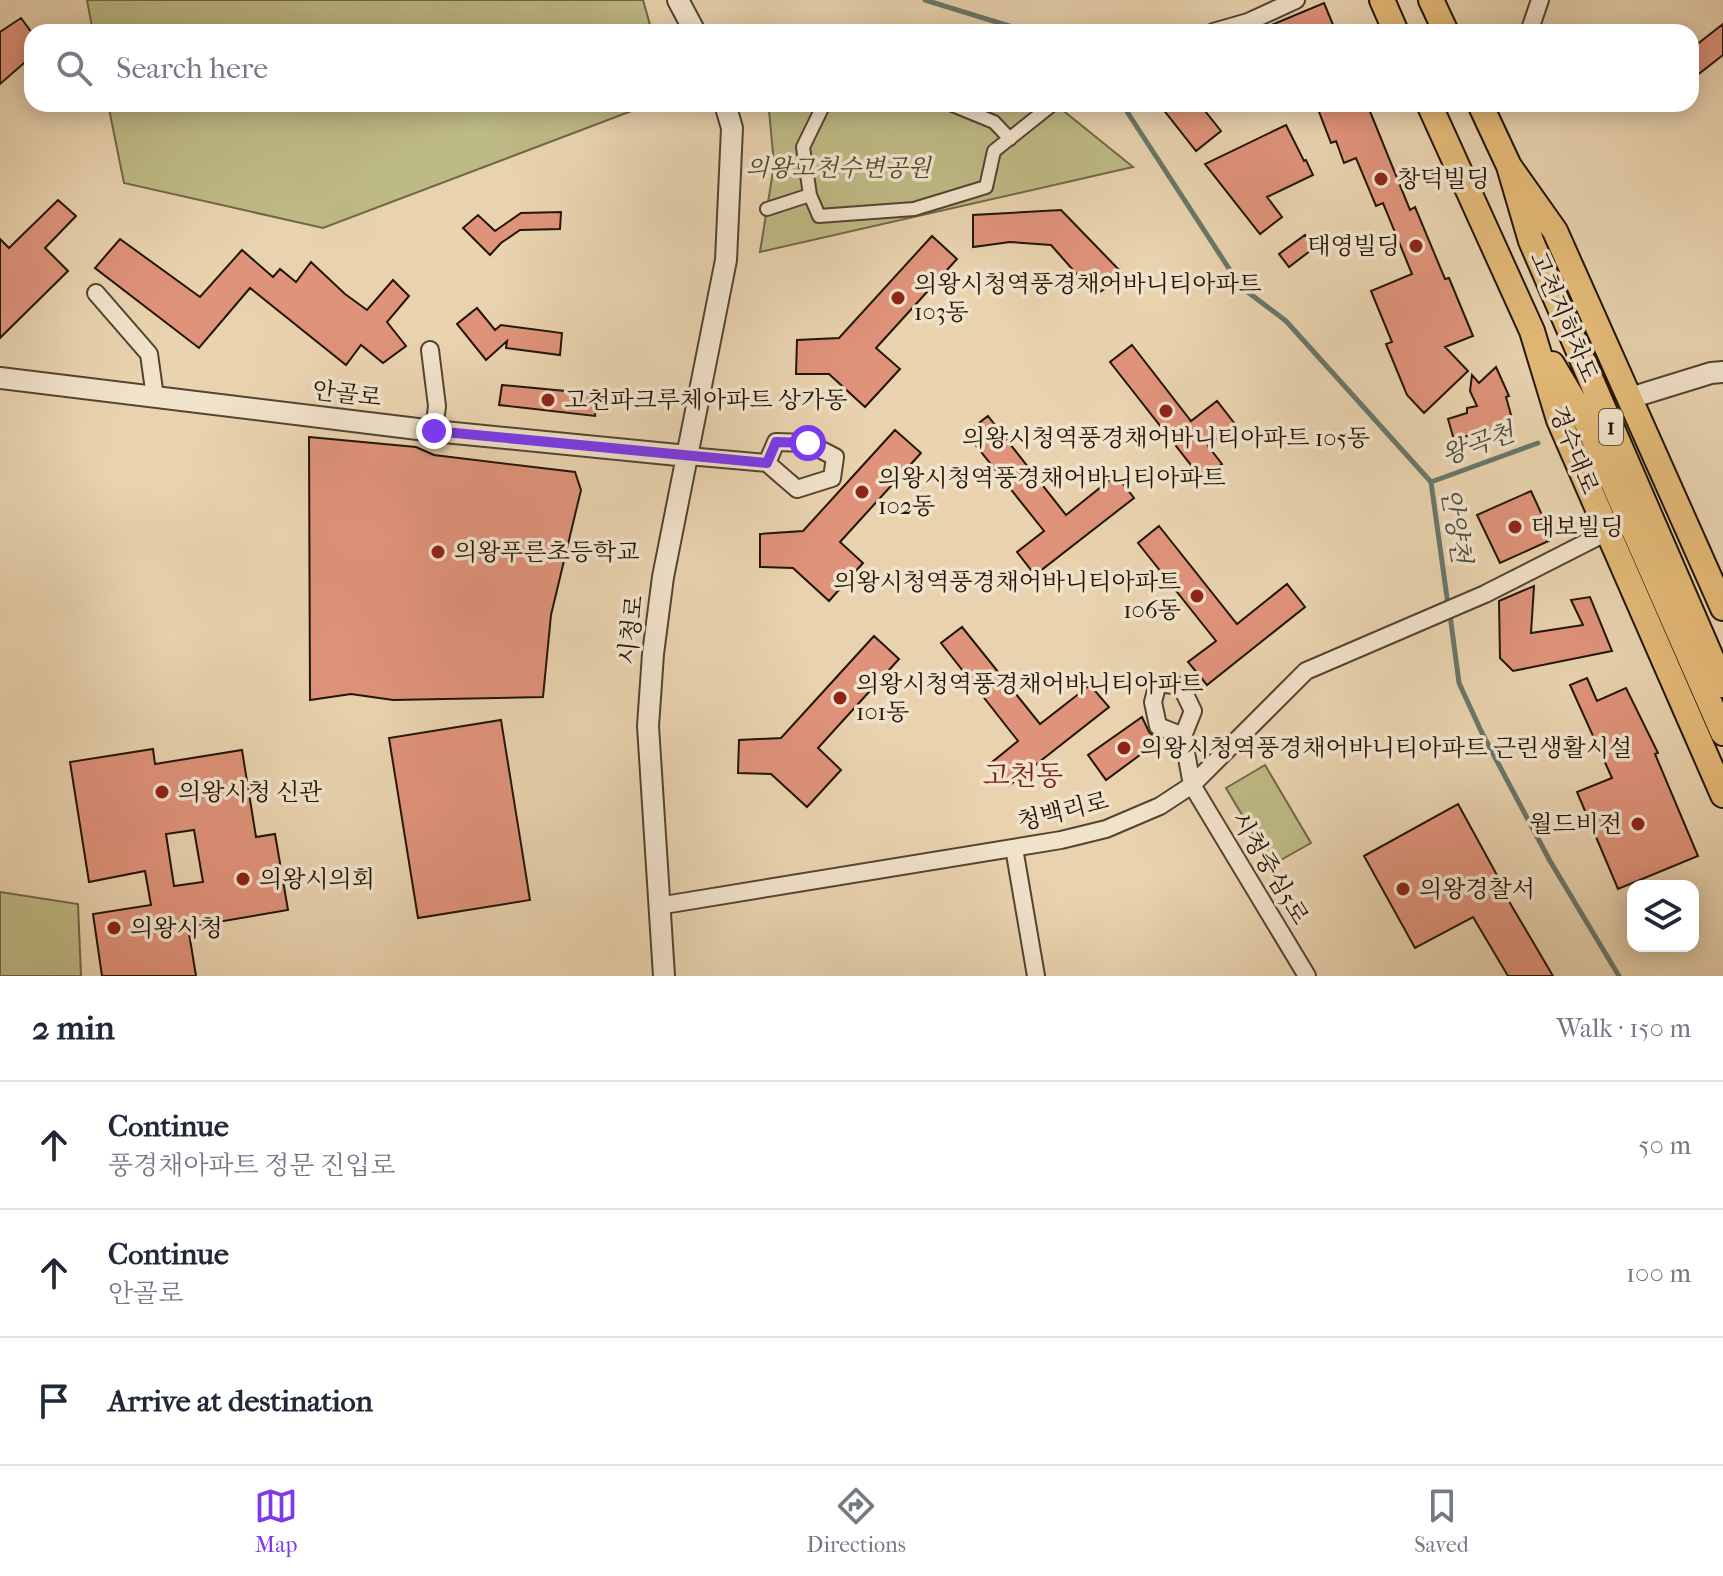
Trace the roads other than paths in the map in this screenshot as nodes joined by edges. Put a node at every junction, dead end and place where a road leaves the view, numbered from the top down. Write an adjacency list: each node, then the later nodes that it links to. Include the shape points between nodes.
1 (678, 0): 6 (street)
2 (1296, 0): 7 (street)
3 (1382, 0): 8 (main road)
4 (1431, 0): 9 (main road)
5 (1540, 0): 10 (street)
6 (691, 24)
7 (1241, 24)
8 (1392, 24)
9 (1442, 24)
10 (1532, 24)
11 (727, 112): 29 (street, 시청로, via 732,128 726,260)
12 (820, 112): 19 (street, via 803,147)
13 (970, 112): 17 (street, via 994,122)
14 (1044, 112): 17 (street)
15 (1433, 112): 22 (main road, 경수대로 / 1)
16 (1484, 112): 18 (main road, 1)
17 (1010, 139): 19 (street, via 994,151 986,187 914,209 819,216)
18 (1509, 166): 27 (main road, 1, via 1555,231); 33 (main road, 고천지하차도 / 1, via 1531,241)
19 (810, 195): 20 (street)
20 (767, 209)
21 (96, 293): 26 (street, via 149,354)
22 (1532, 331): 31 (main road, 경수대로 / 1, via 1559,420); 34 (main road, 고천지하차도 / 1, via 1586,421)
23 (430, 350): 28 (street, via 437,406)
24 (1723, 372): 27 (street)
25 (0, 378): 26 (street, 안골로)
26 (155, 397): 28 (street, 안골로)
27 (1630, 398): 32 (main road, 1)
28 (434, 431): 29 (street, 안골로)
29 (688, 456): 30 (street); 39 (street, 시청로, via 663,577 648,726)
30 (767, 463)
31 (1607, 532): 36 (street, 청백리로, via 1485,594 1306,671); 37 (main road, 경수대로 / 1)
32 (1723, 608)
33 (1723, 685)
34 (1723, 733)
35 (1183, 736): 36 (street)
36 (1192, 785): 38 (street, 청백리로, via 1160,806 1106,829); 40 (street, 시청중심5로)
37 (1723, 795)
38 (1014, 848): 39 (street, 청백리로); 42 (street)
39 (658, 906): 41 (street, 시청로)
40 (1304, 971): 43 (street)
41 (664, 976)
42 (1036, 976)
43 (1285, 976)

